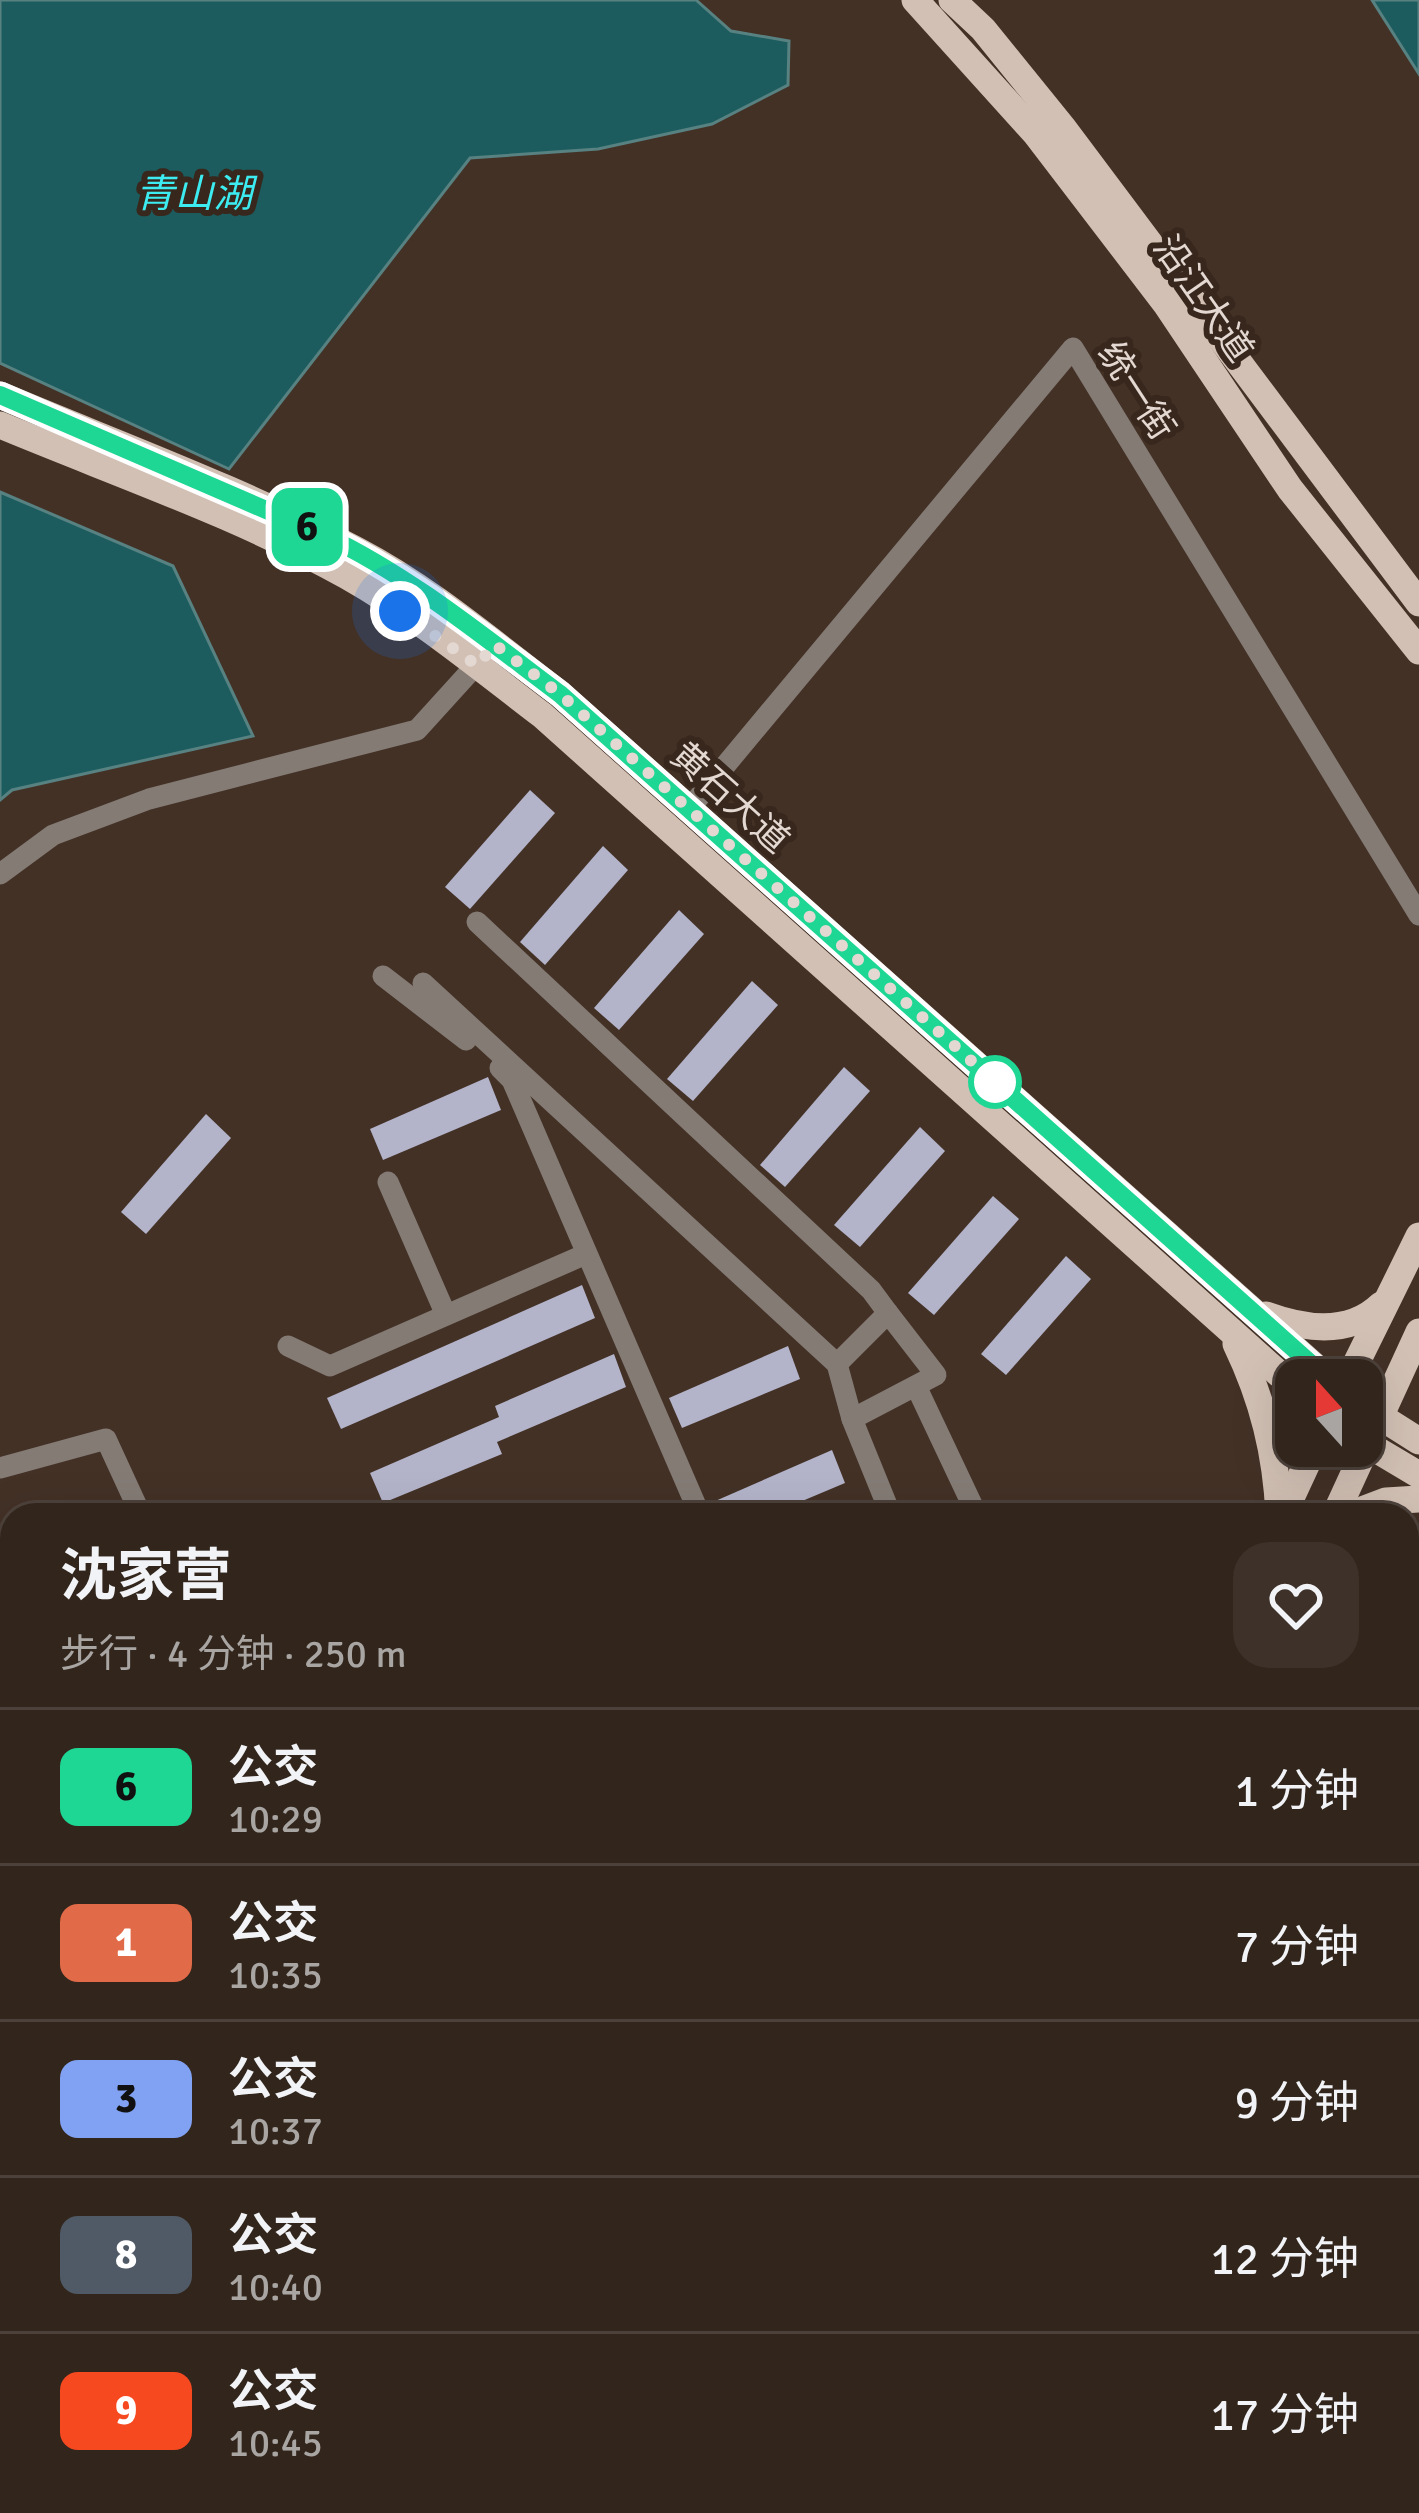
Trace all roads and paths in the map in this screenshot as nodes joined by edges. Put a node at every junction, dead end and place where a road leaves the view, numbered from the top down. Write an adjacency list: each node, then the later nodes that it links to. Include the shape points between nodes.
1 (914, 0): 6 (main road, 沿江大道, via 1036,134 1166,304 1290,489)
2 (952, 0): 5 (main road, 沿江大道, via 1064,129)
3 (0, 395): 7 (main road, 黄石大道, via 359,552)
4 (0, 425): 7 (main road, 黄石大道, via 241,526)
5 (1419, 603)
6 (1419, 651)
7 (486, 655): 8 (main road, 黄石大道, via 560,694); 9 (street, via 417,730 149,799 53,836); 20 (main road, 黄石大道, via 560,730)
8 (689, 809): 10 (street, 统一街, via 1073,348); 20 (main road, 黄石大道)
9 (0, 874)
10 (1419, 915)
11 (477, 922): 18 (street)
12 (383, 976): 16 (street, via 512,1080)
13 (423, 983): 27 (street)
14 (388, 1182): 19 (street)
15 (1419, 1236): 17 (main road)
16 (586, 1254): 19 (street); 40 (street)
17 (1388, 1298): 20 (main road, via 1364,1321 1330,1326); 25 (main road)
18 (888, 1312): 27 (street); 28 (street, via 936,1375)
19 (446, 1315): 22 (street, via 330,1366)
20 (1239, 1319): 24 (main road, 黄石大道); 26 (main road, 黄石大道); 43 (main road)
21 (1419, 1334): 23 (main road); 29 (main road)
22 (288, 1346)
23 (1419, 1352)
24 (1299, 1359)
25 (1358, 1359)
26 (1275, 1363)
27 (837, 1364): 30 (street)
28 (916, 1386): 30 (street); 42 (street)
29 (1383, 1392)
30 (852, 1419): 41 (street)
31 (1383, 1419): 32 (main road)
32 (1419, 1441)
33 (1383, 1454): 37 (main road)
34 (1305, 1467): 44 (main road)
35 (1354, 1467): 45 (main road)
36 (0, 1468): 39 (street, via 106,1439)
37 (1419, 1475)
38 (1419, 1498): 46 (main road)
39 (135, 1503)
40 (695, 1503)
41 (886, 1503)
42 (971, 1503)
43 (1280, 1503)
44 (1287, 1503)
45 (1340, 1503)
46 (1381, 1503)

